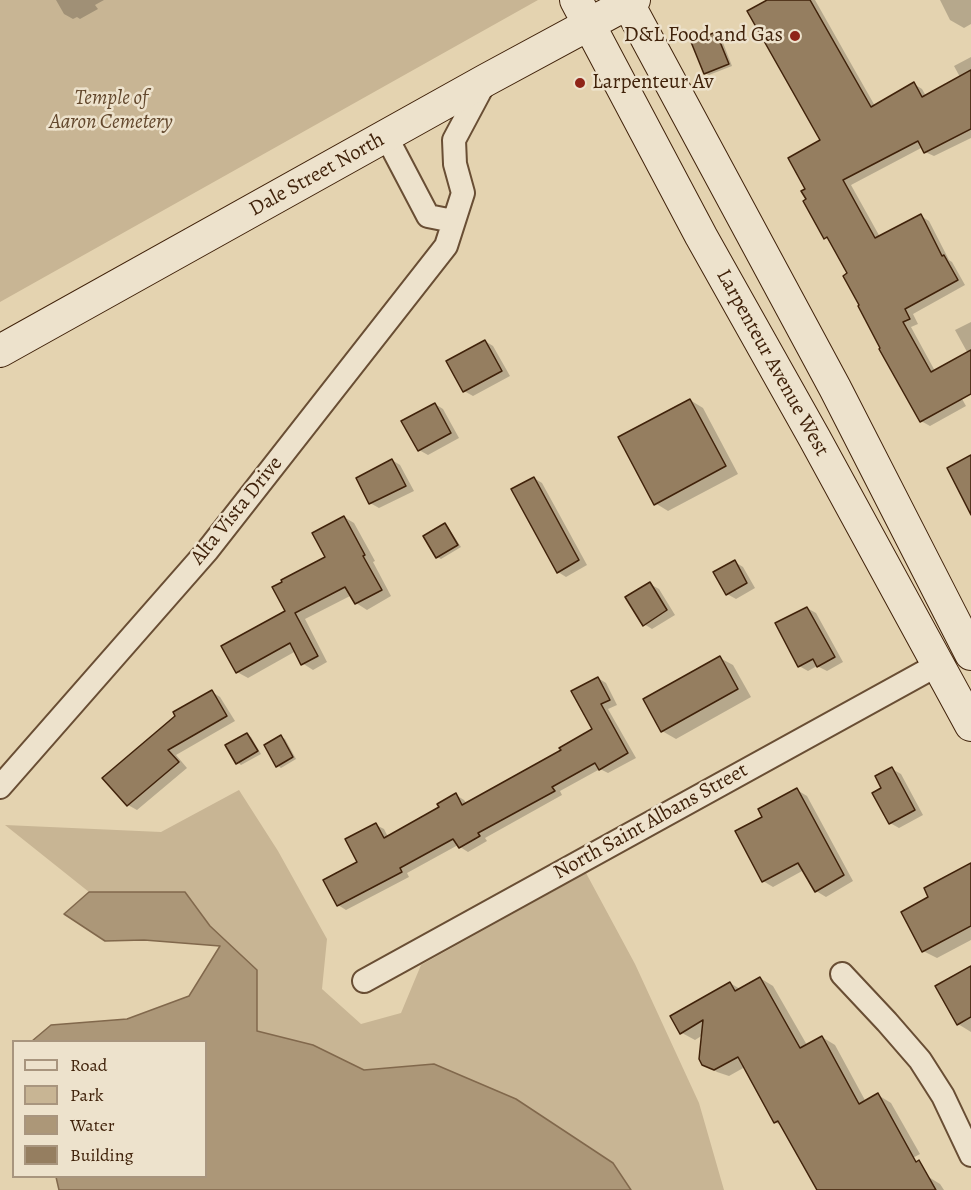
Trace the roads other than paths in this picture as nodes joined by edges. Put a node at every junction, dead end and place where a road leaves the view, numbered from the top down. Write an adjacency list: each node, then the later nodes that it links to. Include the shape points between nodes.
1 (630, 1): 2 (main road, Dale Street North); 7 (main road, Larpenteur Avenue West)
2 (582, 12): 3 (main road, Dale Street North); 8 (main road, Larpenteur Avenue West, via 701,236)
3 (486, 80): 4 (main road, Dale Street North); 5 (street, Alta Vista Drive, via 454,140 455,164 463,193)
4 (386, 136): 5 (street, via 428,216); 6 (main road, Dale Street North)
5 (453, 221): 10 (street, Alta Vista Drive, via 446,246 207,551)
6 (0, 351)
7 (971, 654)
8 (939, 664): 9 (main road, Larpenteur Avenue West); 12 (street, North Saint Albans Street)
9 (971, 725)
10 (0, 787)
11 (842, 974): 13 (street, via 920,1060 943,1096)
12 (364, 981)
13 (971, 1155)

